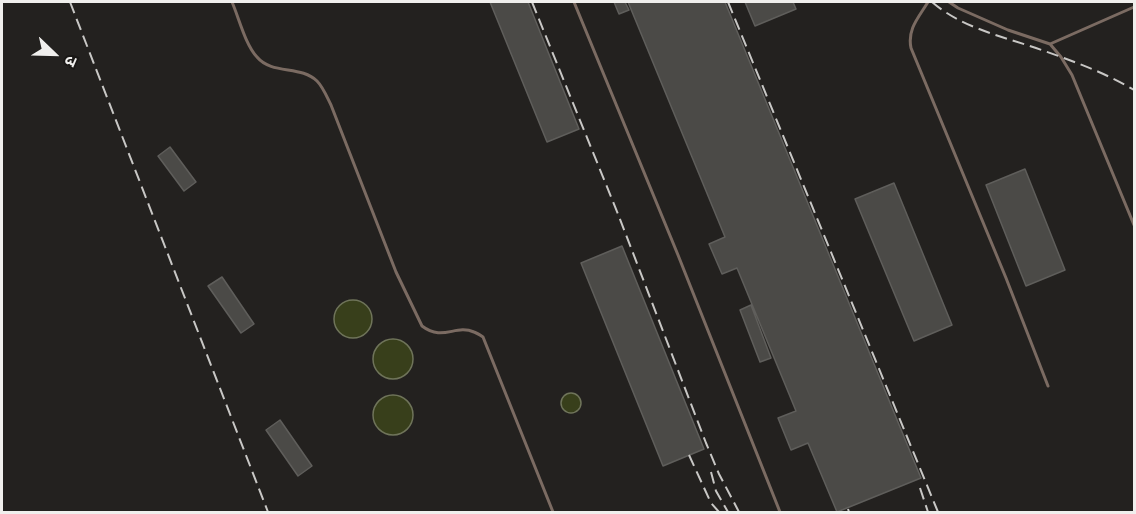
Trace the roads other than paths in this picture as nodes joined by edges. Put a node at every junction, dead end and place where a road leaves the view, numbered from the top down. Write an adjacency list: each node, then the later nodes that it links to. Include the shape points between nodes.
1 (232, 2): 9 (lane, via 258,58 278,69 310,75 319,82 332,105 396,272 422,326 430,332 474,331 483,337)
2 (574, 2): 10 (lane)
3 (928, 2): 8 (lane, via 910,31 911,48)
4 (950, 2): 6 (lane, via 1008,30)
5 (1134, 7): 6 (lane)
6 (1050, 44): 7 (lane, via 1072,75)
7 (1134, 225)
8 (1048, 386)
9 (553, 513)
10 (780, 513)

